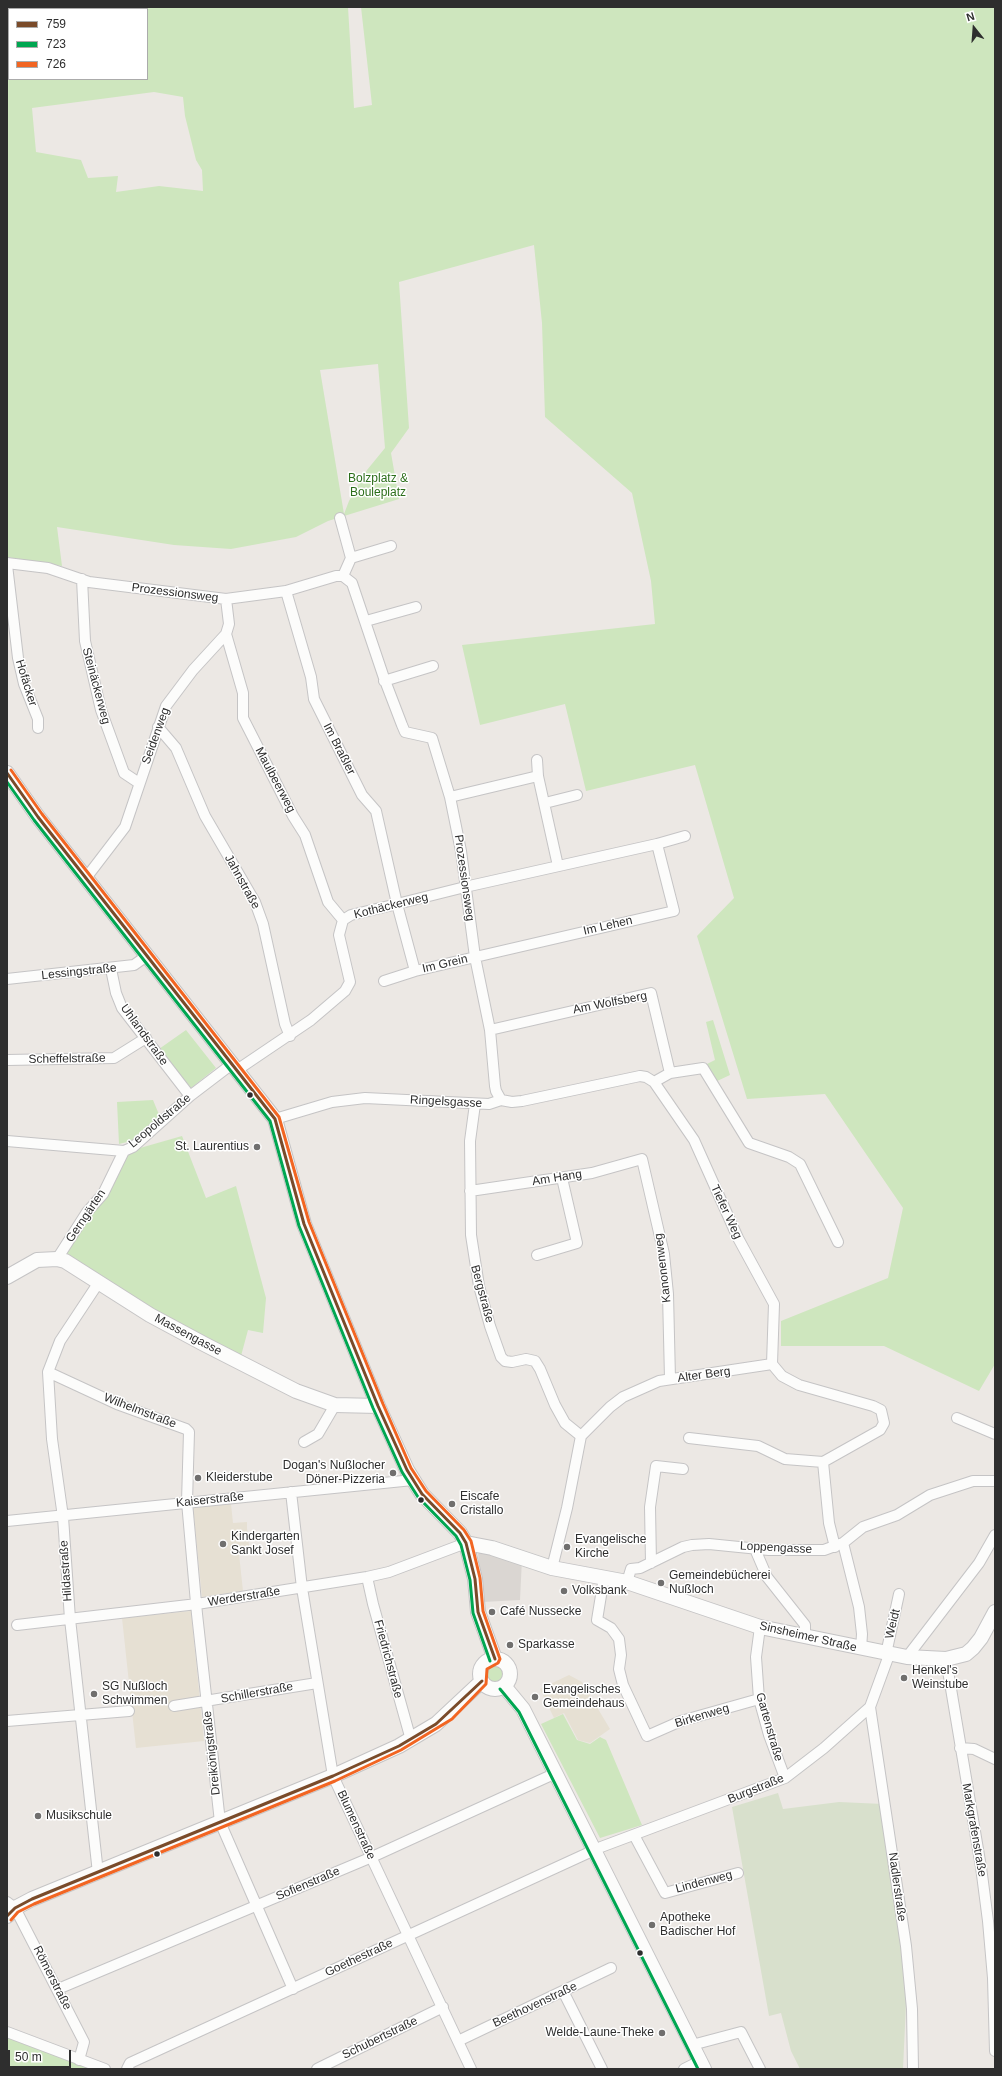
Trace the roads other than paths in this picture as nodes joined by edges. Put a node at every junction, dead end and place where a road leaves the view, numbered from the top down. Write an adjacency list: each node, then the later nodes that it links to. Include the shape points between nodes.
1 (340, 518): 3 (street)
2 (391, 546): 3 (street)
3 (351, 558): 5 (street)
4 (7, 564): 6 (street, Prozessionsweg, via 48,568); 15 (street, Hofäcker, via 18,658 24,684 38,719)
5 (343, 576): 7 (street, Prozessionsweg); 10 (street, Prozessionsweg, via 356,589)
6 (82, 579): 8 (street, Prozessionsweg, via 89,582); 19 (street, Steinäckerweg, via 84,641 101,710 124,773)
7 (286, 591): 8 (street, Prozessionsweg); 28 (street, Im Braßler, via 311,677 314,699 362,795 376,811)
8 (226, 599): 11 (street, via 229,624)
9 (416, 607): 10 (street)
10 (366, 621): 13 (street, Prozessionsweg)
11 (226, 634): 14 (street, Seidenweg, via 193,670 166,706); 29 (street, Maulbeerweg, via 243,693 243,718 305,835 328,902)
12 (433, 666): 13 (street)
13 (384, 681): 21 (street, Prozessionsweg, via 406,732 432,738)
14 (158, 727): 19 (street, Seidenweg); 37 (street, Jahnstraße, via 176,748 205,816 255,902 263,924 285,1024)
15 (38, 728)
16 (537, 760): 18 (street)
17 (7, 773): 26 (main road)
18 (538, 776): 21 (street); 22 (street)
19 (139, 783): 26 (street, Seidenweg, via 125,827)
20 (577, 795): 22 (street)
21 (450, 797): 27 (street, Prozessionsweg)
22 (544, 803): 25 (street)
23 (685, 836): 24 (street)
24 (657, 844): 25 (street); 31 (street, Im Lehen, via 674,911)
25 (558, 866): 27 (street)
26 (86, 878): 30 (main road)
27 (465, 887): 28 (street, Kothäckerweg); 31 (street, Prozessionsweg)
28 (397, 904): 29 (street, Kothäckerweg, via 351,915); 33 (street, Im Grein)
29 (343, 920): 37 (street, Kothäckerweg, via 340,935 350,982 339,998)
30 (148, 956): 32 (street, Lessingstraße, via 134,965); 40 (main road)
31 (475, 957): 33 (street, Im Grein); 36 (street, Prozessionsweg)
32 (111, 969): 34 (street, Lessingstraße); 38 (street, Uhlandstraße, via 122,1008)
33 (415, 971): 35 (street, Im Grein)
34 (7, 979)
35 (384, 981)
36 (490, 1030): 41 (street, Am Wolfsberg, via 651,993); 44 (street, Prozessionsweg, via 495,1086)
37 (290, 1036): 40 (street)
38 (146, 1038): 39 (street, Scheffelstraße, via 114,1058); 43 (street, Uhlandstraße)
39 (7, 1060)
40 (234, 1067): 43 (street, Leopoldstraße); 46 (main road)
41 (670, 1073): 42 (street); 52 (street, via 703,1068 749,1144 789,1157 800,1164)
42 (654, 1082): 44 (street, Ringelsgasse, via 640,1076 522,1101); 57 (street, Tiefer Weg, via 694,1140 738,1238 774,1304)
43 (190, 1096): 48 (street, Leopoldstraße, via 133,1147)
44 (501, 1100): 45 (street, Ringelsgasse, via 490,1104)
45 (475, 1104): 46 (street, Ringelsgasse, via 365,1098 332,1102); 51 (street, Bergstraße, via 470,1141)
46 (274, 1119): 61 (main road, via 304,1224)
47 (7, 1141): 48 (street, Leopoldstraße)
48 (124, 1151): 54 (street, Gerngärten, via 103,1194 87,1212)
49 (642, 1159): 50 (street, Am Hang, via 592,1173); 59 (street, Kanonenweg, via 664,1254 668,1294)
50 (562, 1178): 51 (street, Am Hang); 53 (street, via 577,1243)
51 (470, 1191): 64 (street, Bergstraße, via 471,1235 478,1286 501,1356 505,1361 535,1361 565,1423)
52 (838, 1242)
53 (537, 1255)
54 (57, 1259): 55 (main road, Massengasse, via 37,1260); 56 (main road, Massengasse)
55 (7, 1277)
56 (99, 1282): 58 (street, Hildastraße, via 60,1341); 60 (main road, Massengasse, via 150,1315 204,1344 296,1391)
57 (772, 1364): 59 (street, Alter Berg); 67 (street, via 782,1376 799,1385 881,1410 884,1423 880,1430)
58 (48, 1372): 72 (street, Wilhelmstraße, via 117,1404 189,1432); 73 (street, Hildastraße, via 52,1439)
59 (670, 1379): 64 (street, Alter Berg, via 653,1383 623,1397)
60 (335, 1405): 61 (main road, Massengasse); 66 (street, via 318,1434)
61 (378, 1406): 69 (main road)
62 (957, 1418): 63 (street)
63 (995, 1434)
64 (581, 1436): 80 (street)
65 (689, 1438): 67 (street, via 758,1446 784,1459)
66 (304, 1442)
67 (823, 1462): 77 (street, via 829,1523)
68 (683, 1469): 79 (street, via 656,1466 650,1507)
69 (413, 1480): 71 (street, Kaiserstraße); 76 (main road, via 422,1494 460,1533)
70 (995, 1481): 77 (street, Loppengasse, via 973,1481 930,1495 897,1515 863,1527)
71 (290, 1492): 72 (street, Kaiserstraße); 84 (street, Blumenstraße)
72 (187, 1502): 73 (street, Kaiserstraße, via 77,1513); 86 (street, Dreikönigstraße)
73 (62, 1517): 74 (street, Kaiserstraße); 88 (street, Hildastraße)
74 (7, 1521)
75 (995, 1535): 94 (street, via 979,1563)
76 (466, 1543): 80 (main road, Sinsheimer Straße, via 492,1548); 81 (street, Werderstraße, via 389,1572); 95 (main road, via 475,1579 480,1618)
77 (839, 1545): 78 (street, Loppengasse, via 824,1550); 92 (street, via 859,1607)
78 (756, 1549): 79 (street, Loppengasse, via 709,1544 692,1545); 91 (street, via 768,1576 805,1625)
79 (651, 1563): 83 (street, Loppengasse, via 631,1570)
80 (552, 1568): 82 (main road, Sinsheimer Straße)
81 (368, 1577): 84 (street, Werderstraße); 107 (street, Friedrichstraße)
82 (604, 1577): 83 (main road, Sinsheimer Straße); 100 (street, Birkenweg, via 597,1620 611,1628 619,1639 619,1669 623,1684 649,1740 681,1721)
83 (627, 1582): 90 (main road, Sinsheimer Straße)
84 (302, 1588): 86 (street, Werderstraße); 98 (street, Blumenstraße)
85 (900, 1594): 93 (street, Weidt)
86 (197, 1604): 88 (street, Werderstraße); 101 (street, Dreikönigstraße)
87 (995, 1612): 96 (main road, Sinsheimer Straße, via 973,1648 962,1655)
88 (70, 1619): 89 (street, Werderstraße); 105 (street, Hildastraße)
89 (17, 1625)
90 (760, 1627): 91 (main road, Sinsheimer Straße); 100 (street, Gartenstraße, via 756,1658)
91 (805, 1636): 92 (main road, Sinsheimer Straße)
92 (861, 1649): 93 (main road, Sinsheimer Straße)
93 (888, 1654): 94 (main road, Sinsheimer Straße); 103 (street, Burgstraße)
94 (907, 1657): 96 (main road, Sinsheimer Straße)
95 (495, 1659): 97 (main road, via 483,1665 480,1673); 99 (main road, via 503,1661 509,1669 510,1678)
96 (946, 1659): 108 (street, Markgrafenstraße)
97 (482, 1681): 99 (main road, via 492,1689); 107 (main road, via 448,1715)
98 (317, 1683): 101 (street, Schillerstraße); 111 (street, Blumenstraße)
99 (504, 1686): 110 (main road, via 524,1709)
100 (759, 1699): 112 (street, Gartenstraße)
101 (207, 1702): 102 (street, Schillerstraße); 113 (street, Dreikönigstraße)
102 (174, 1706)
103 (870, 1707): 112 (street, Burgstraße); 140 (street, Nadlerstraße, via 906,1946 912,2009)
104 (130, 1710): 105 (street)
105 (82, 1715): 106 (street); 117 (street, Hildastraße)
106 (7, 1722)
107 (410, 1740): 111 (main road)
108 (960, 1748): 109 (street, via 978,1750); 130 (street, Markgrafenstraße, via 988,1921)
109 (995, 1759)
110 (556, 1773): 115 (main road); 116 (street, Sofienstraße)
111 (333, 1776): 113 (main road); 116 (street, Blumenstraße)
112 (785, 1778): 114 (street, Burgstraße)
113 (220, 1822): 117 (main road); 120 (street, Dreikönigstraße)
114 (634, 1834): 115 (street, Burgstraße); 118 (street, Lindenweg, via 665,1893)
115 (594, 1850): 121 (street, Goethestraße); 129 (main road)
116 (372, 1857): 120 (street, Sofienstraße); 121 (street, Blumenstraße)
117 (98, 1873): 119 (main road)
118 (738, 1873)
119 (9, 1906): 123 (street, Römerstraße)
120 (257, 1906): 123 (street, Sofienstraße); 124 (street, Dreikönigstraße)
121 (408, 1935): 124 (street, Goethestraße); 126 (street, Blumenstraße)
122 (611, 1968): 125 (street, Beethovenstraße)
123 (58, 1989): 131 (street, Römerstraße, via 84,2042)
124 (293, 1989): 134 (street, Goethestraße, via 130,2063)
125 (563, 1991): 128 (street, Beethovenstraße); 137 (street)
126 (443, 2007): 128 (street, Blumenstraße); 135 (street, Schubertstraße)
127 (7, 2032): 131 (street)
128 (458, 2041): 136 (street, Blumenstraße)
129 (692, 2045): 132 (main road); 139 (street, via 740,2032)
130 (995, 2051)
131 (80, 2060): 133 (street)
132 (702, 2065): 138 (street)
133 (105, 2069)
134 (127, 2069)
135 (317, 2069)
136 (471, 2069)
137 (602, 2069)
138 (684, 2069)
139 (760, 2069)
140 (913, 2069)

